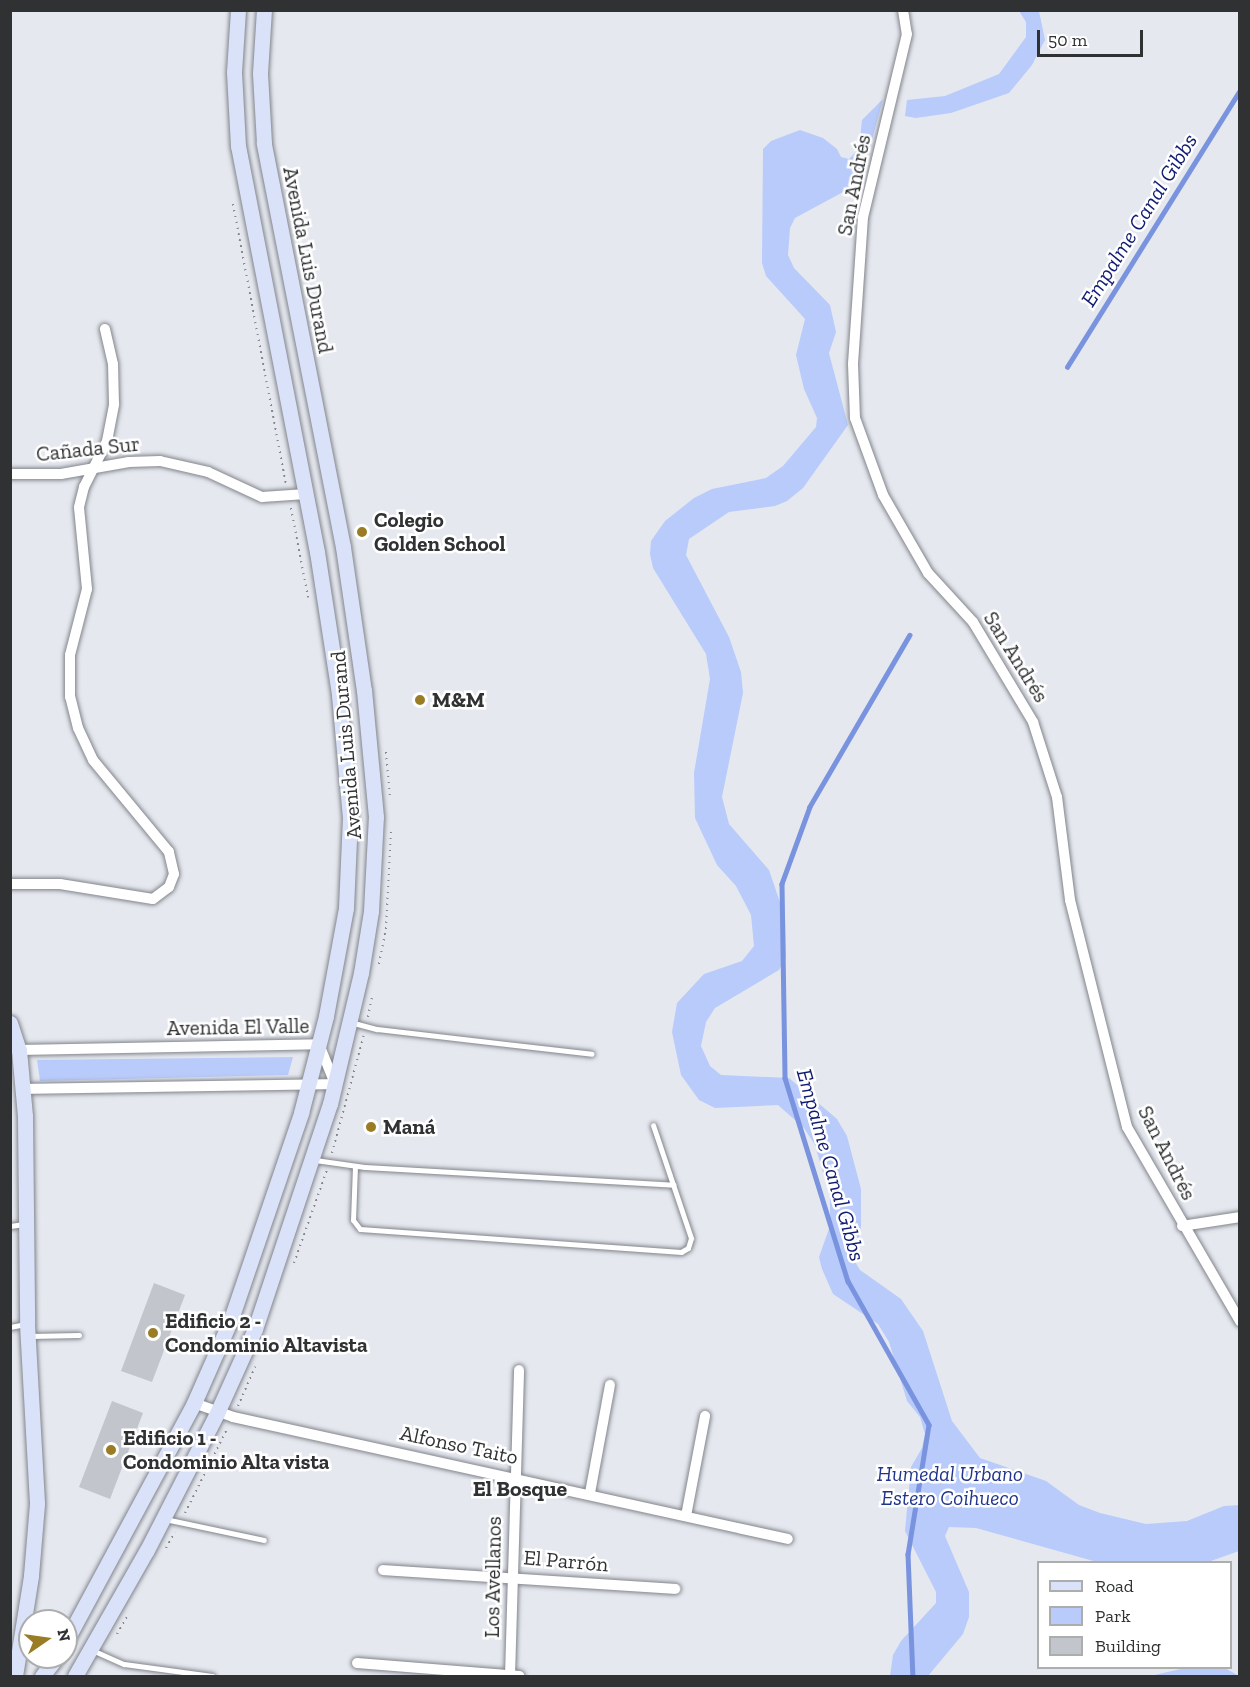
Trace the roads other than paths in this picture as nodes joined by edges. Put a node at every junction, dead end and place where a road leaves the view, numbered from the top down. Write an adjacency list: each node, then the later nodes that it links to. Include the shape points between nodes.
1 (238, 10): 7 (street, Avenida Luis Durand, via 234,72 238,146)
2 (264, 10): 9 (street, Avenida Luis Durand, via 260,73 264,143 343,547 375,786 371,910)
3 (903, 10): 23 (street, San Andrés, via 907,34 863,217 853,364 855,418 883,495 928,573 973,622 1033,722 1057,797 1070,900 1127,1127)
4 (105, 329): 5 (street, via 113,364 114,404 107,441)
5 (94, 470): 6 (street, Cañada Sur, via 38,476); 7 (street, Cañada Sur, via 129,462 173,463 208,472 262,497); 8 (street, via 79,507 87,589 70,655 70,697 78,728 93,760 169,852 174,874 169,887 153,899 60,884)
6 (10, 474)
7 (306, 494): 11 (street, Avenida Luis Durand, via 338,684 350,818 345,918)
8 (10, 884)
9 (350, 1022): 13 (lane); 15 (street, Avenida Luis Durand)
10 (10, 1023): 12 (street)
11 (319, 1044): 12 (street, Avenida El Valle); 14 (street, Avenida Luis Durand); 15 (street, Avenida El Valle)
12 (19, 1050): 16 (street)
13 (592, 1054)
14 (308, 1084): 15 (street); 16 (street); 30 (street, Avenida Luis Durand, via 246,1278)
15 (335, 1084): 18 (street, Avenida Luis Durand)
16 (23, 1089): 22 (street)
17 (653, 1125): 20 (lane)
18 (313, 1160): 19 (lane); 31 (street, Avenida Luis Durand, via 255,1329)
19 (355, 1166): 20 (lane); 20 (lane, via 353,1220 360,1229 681,1252 688,1248 691,1238)
20 (673, 1185)
21 (1239, 1217): 23 (street)
22 (18, 1225): 26 (street)
23 (1182, 1227): 24 (street, San Andrés)
24 (1239, 1321)
25 (10, 1327): 26 (lane)
26 (28, 1330): 27 (lane); 46 (street, via 37,1504 31,1576)
27 (79, 1335)
28 (519, 1370): 33 (street, Los Avellanos)
29 (610, 1385): 34 (street)
30 (194, 1403): 31 (street, Alfonso Taito); 42 (street, Avenida Luis Durand)
31 (218, 1413): 33 (street, Alfonso Taito); 36 (street, Avenida Luis Durand)
32 (705, 1416): 35 (street)
33 (514, 1477): 34 (street, Alfonso Taito); 40 (street, Los Avellanos)
34 (590, 1493): 35 (street, Alfonso Taito)
35 (686, 1516): 37 (street, Alfonso Taito)
36 (163, 1518): 38 (lane); 43 (street, Avenida Luis Durand)
37 (788, 1539)
38 (264, 1540)
39 (383, 1570): 40 (street, El Parrón)
40 (512, 1576): 41 (street, El Parrón); 45 (street, Los Avellanos)
41 (675, 1589)
42 (78, 1619)
43 (97, 1653): 47 (street, Avenida Luis Durand); 48 (lane, via 142,1668)
44 (357, 1663): 45 (street)
45 (513, 1676)
46 (15, 1677)
47 (75, 1677)
48 (212, 1677)

